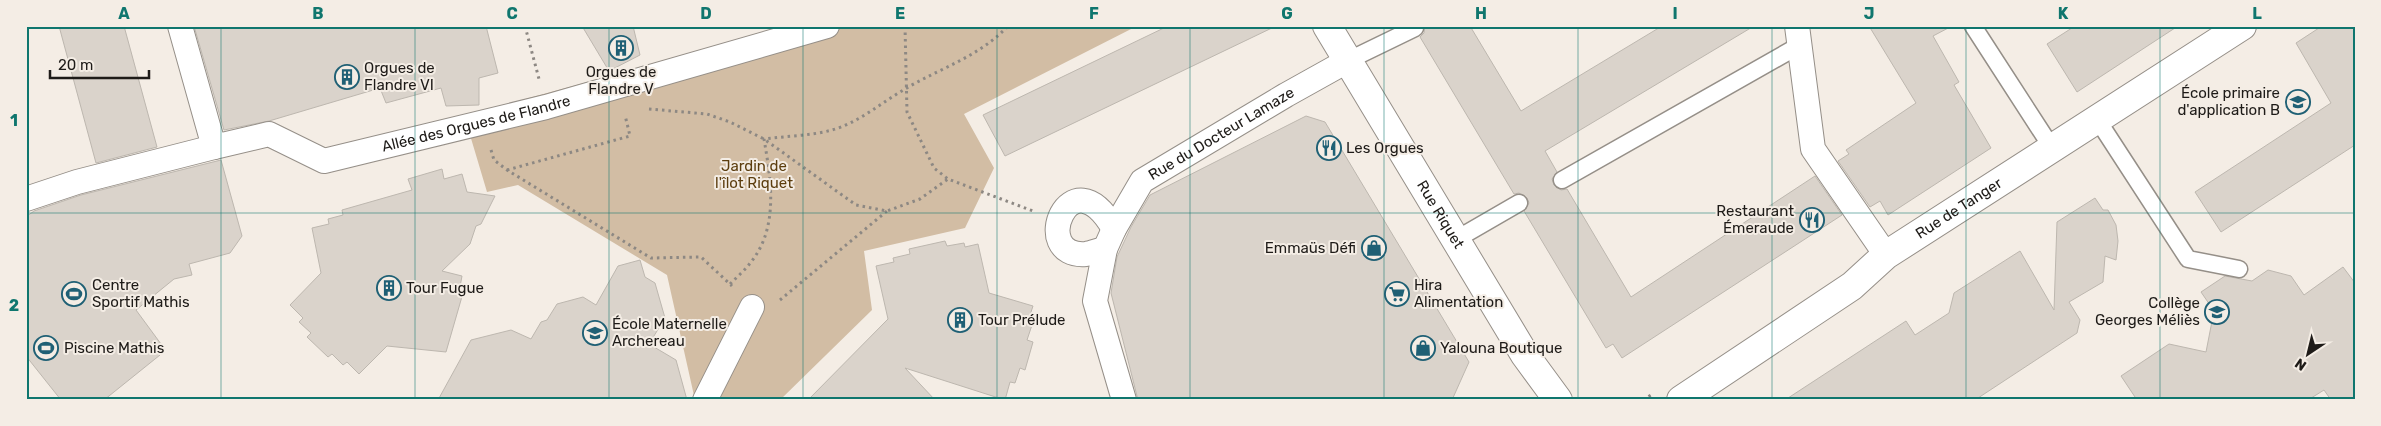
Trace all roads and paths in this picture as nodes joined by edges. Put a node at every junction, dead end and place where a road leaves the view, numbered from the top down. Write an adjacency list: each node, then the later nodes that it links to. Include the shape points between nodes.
1 (180, 26): 18 (street)
2 (525, 26): 14 (path)
3 (828, 26): 13 (street, Allée des Orgues de Flandre)
4 (904, 26): 12 (path)
5 (1008, 26): 12 (path, via 995,40 962,61)
6 (1326, 26): 11 (street, Rue Riquet)
7 (1973, 26): 19 (lane)
8 (2242, 26): 15 (street, Rue de Tanger)
9 (1415, 28): 11 (lane)
10 (1798, 35): 22 (lane); 29 (street, via 1813,150)
11 (1348, 61): 27 (street, Rue du Docteur Lamaze, via 1142,181); 28 (street, Rue Riquet)
12 (906, 88): 17 (path, via 833,130); 21 (path, via 907,112 934,168)
13 (620, 97): 14 (street, Allée des Orgues de Flandre); 17 (path, via 708,114); 20 (path, via 630,136)
14 (546, 107): 16 (street, Allée des Orgues de Flandre)
15 (2098, 118): 19 (street, Rue de Tanger); 30 (lane, via 2188,259)
16 (482, 123): 18 (street, Allée des Orgues de Flandre, via 324,161 269,134); 20 (path, via 494,160)
17 (764, 139): 25 (path, via 856,205); 31 (path, via 770,188 767,234 752,261)
18 (214, 147): 23 (street, Allée des Orgues de Flandre, via 77,182)
19 (2052, 148): 29 (street, Rue de Tanger)
20 (507, 170): 31 (path, via 651,258 701,257)
21 (948, 179): 25 (path, via 920,200); 26 (path)
22 (1562, 180)
23 (26, 199)
24 (1520, 203): 28 (lane)
25 (887, 211): 32 (path, via 775,305)
26 (1057, 220): 27 (street, via 1059,238 1070,250 1086,254); 27 (street, via 1067,207 1084,201 1099,208)
27 (1109, 239): 34 (street, Rue du Docteur Lamaze, via 1095,300)
28 (1455, 240): 35 (street, Rue Riquet, via 1526,355)
29 (1886, 256): 36 (street, Rue de Tanger, via 1852,286)
30 (2239, 270)
31 (730, 284): 32 (path)
32 (752, 307): 33 (street)
33 (705, 400)
34 (1124, 400)
35 (1558, 400)
36 (1682, 400)

